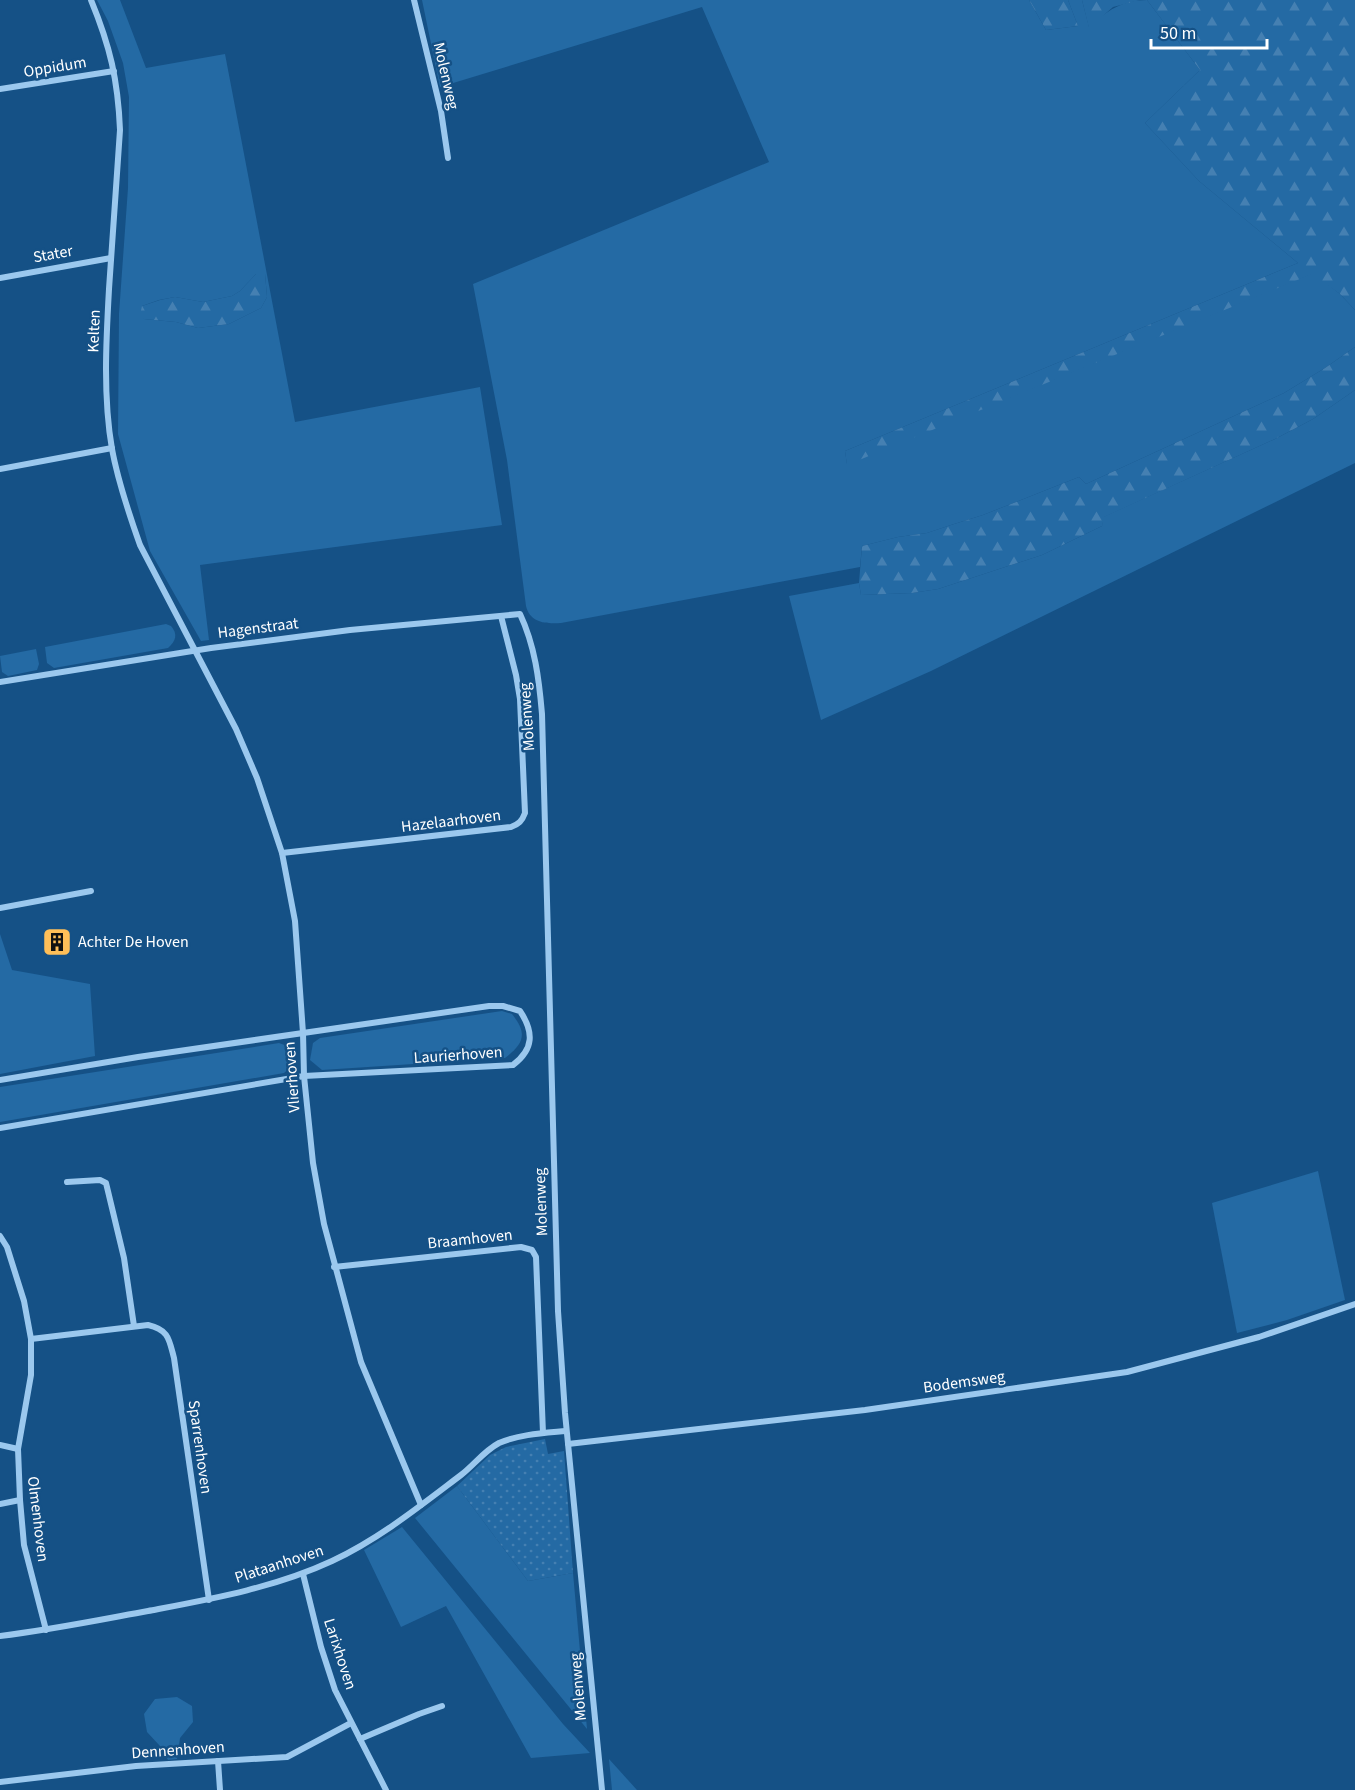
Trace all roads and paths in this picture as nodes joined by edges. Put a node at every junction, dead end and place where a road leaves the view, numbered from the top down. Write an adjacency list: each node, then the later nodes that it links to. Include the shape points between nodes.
1 (91, 0): 3 (street, Kelten)
2 (414, 0): 5 (street, Molenweg, via 441,111)
3 (114, 70): 4 (street, Oppidum); 6 (street, Kelten, via 120,130)
4 (0, 89)
5 (448, 158)
6 (111, 258): 7 (street, Stater); 8 (street, Kelten, via 106,382)
7 (0, 278)
8 (112, 448): 9 (street); 12 (street, Kelten, via 140,545)
9 (0, 469)
10 (520, 614): 11 (street, Hagenstraat); 28 (street, Molenweg, via 536,661 543,736 558,1299)
11 (501, 616): 12 (street, Hagenstraat); 14 (street, Hazelaarhoven, via 520,699 523,820 500,829)
12 (195, 650): 13 (street, Hagenstraat); 14 (street, Vlierhoven, via 244,748)
13 (0, 682)
14 (282, 853): 17 (street, Vlierhoven, via 295,921)
15 (91, 891): 16 (street)
16 (0, 908)
17 (303, 1033): 18 (street, Vlierhoven); 18 (street, Laurierhoven, via 503,1006 520,1011 529,1024 530,1041 524,1057 513,1065); 19 (street, Laurierhoven)
18 (304, 1077): 20 (street, Laurierhoven); 24 (street, Vlierhoven, via 313,1163)
19 (0, 1080)
20 (0, 1128)
21 (68, 1182): 26 (street, via 106,1183)
22 (0, 1236): 23 (street, Olmenhoven)
23 (3, 1248): 27 (street, Olmenhoven, via 24,1301)
24 (334, 1267): 29 (street, Braamhoven, via 522,1247 532,1250 536,1257); 35 (street, Vlierhoven, via 361,1362)
25 (1355, 1304): 30 (street, Bodemsweg, via 1249,1340 1127,1372 807,1417)
26 (134, 1326): 27 (street, Sparrenhoven); 37 (street, Sparrenhoven, via 162,1330 170,1342)
27 (32, 1340): 32 (street, Olmenhoven, via 31,1375)
28 (566, 1431): 29 (street, Plataanhoven); 30 (street, Molenweg)
29 (543, 1433): 35 (street, Plataanhoven, via 493,1447)
30 (568, 1444): 47 (street, Molenweg)
31 (0, 1445): 32 (street)
32 (18, 1449): 33 (street, Olmenhoven)
33 (20, 1500): 34 (street); 38 (street, Olmenhoven, via 24,1545)
34 (0, 1504)
35 (420, 1505): 36 (street, Plataanhoven, via 366,1544)
36 (303, 1574): 37 (street, Plataanhoven); 41 (street, Larixhoven, via 321,1647)
37 (209, 1599): 38 (street, Plataanhoven)
38 (46, 1630): 39 (street, Plataanhoven)
39 (0, 1636)
40 (442, 1706): 42 (street)
41 (351, 1723): 42 (street, Larixhoven); 43 (street, Dennenhoven, via 287,1757)
42 (360, 1739): 46 (street, Larixhoven)
43 (218, 1761): 44 (street, Dennenhoven); 45 (street)
44 (0, 1782)
45 (220, 1790)
46 (386, 1790)
47 (602, 1790)

